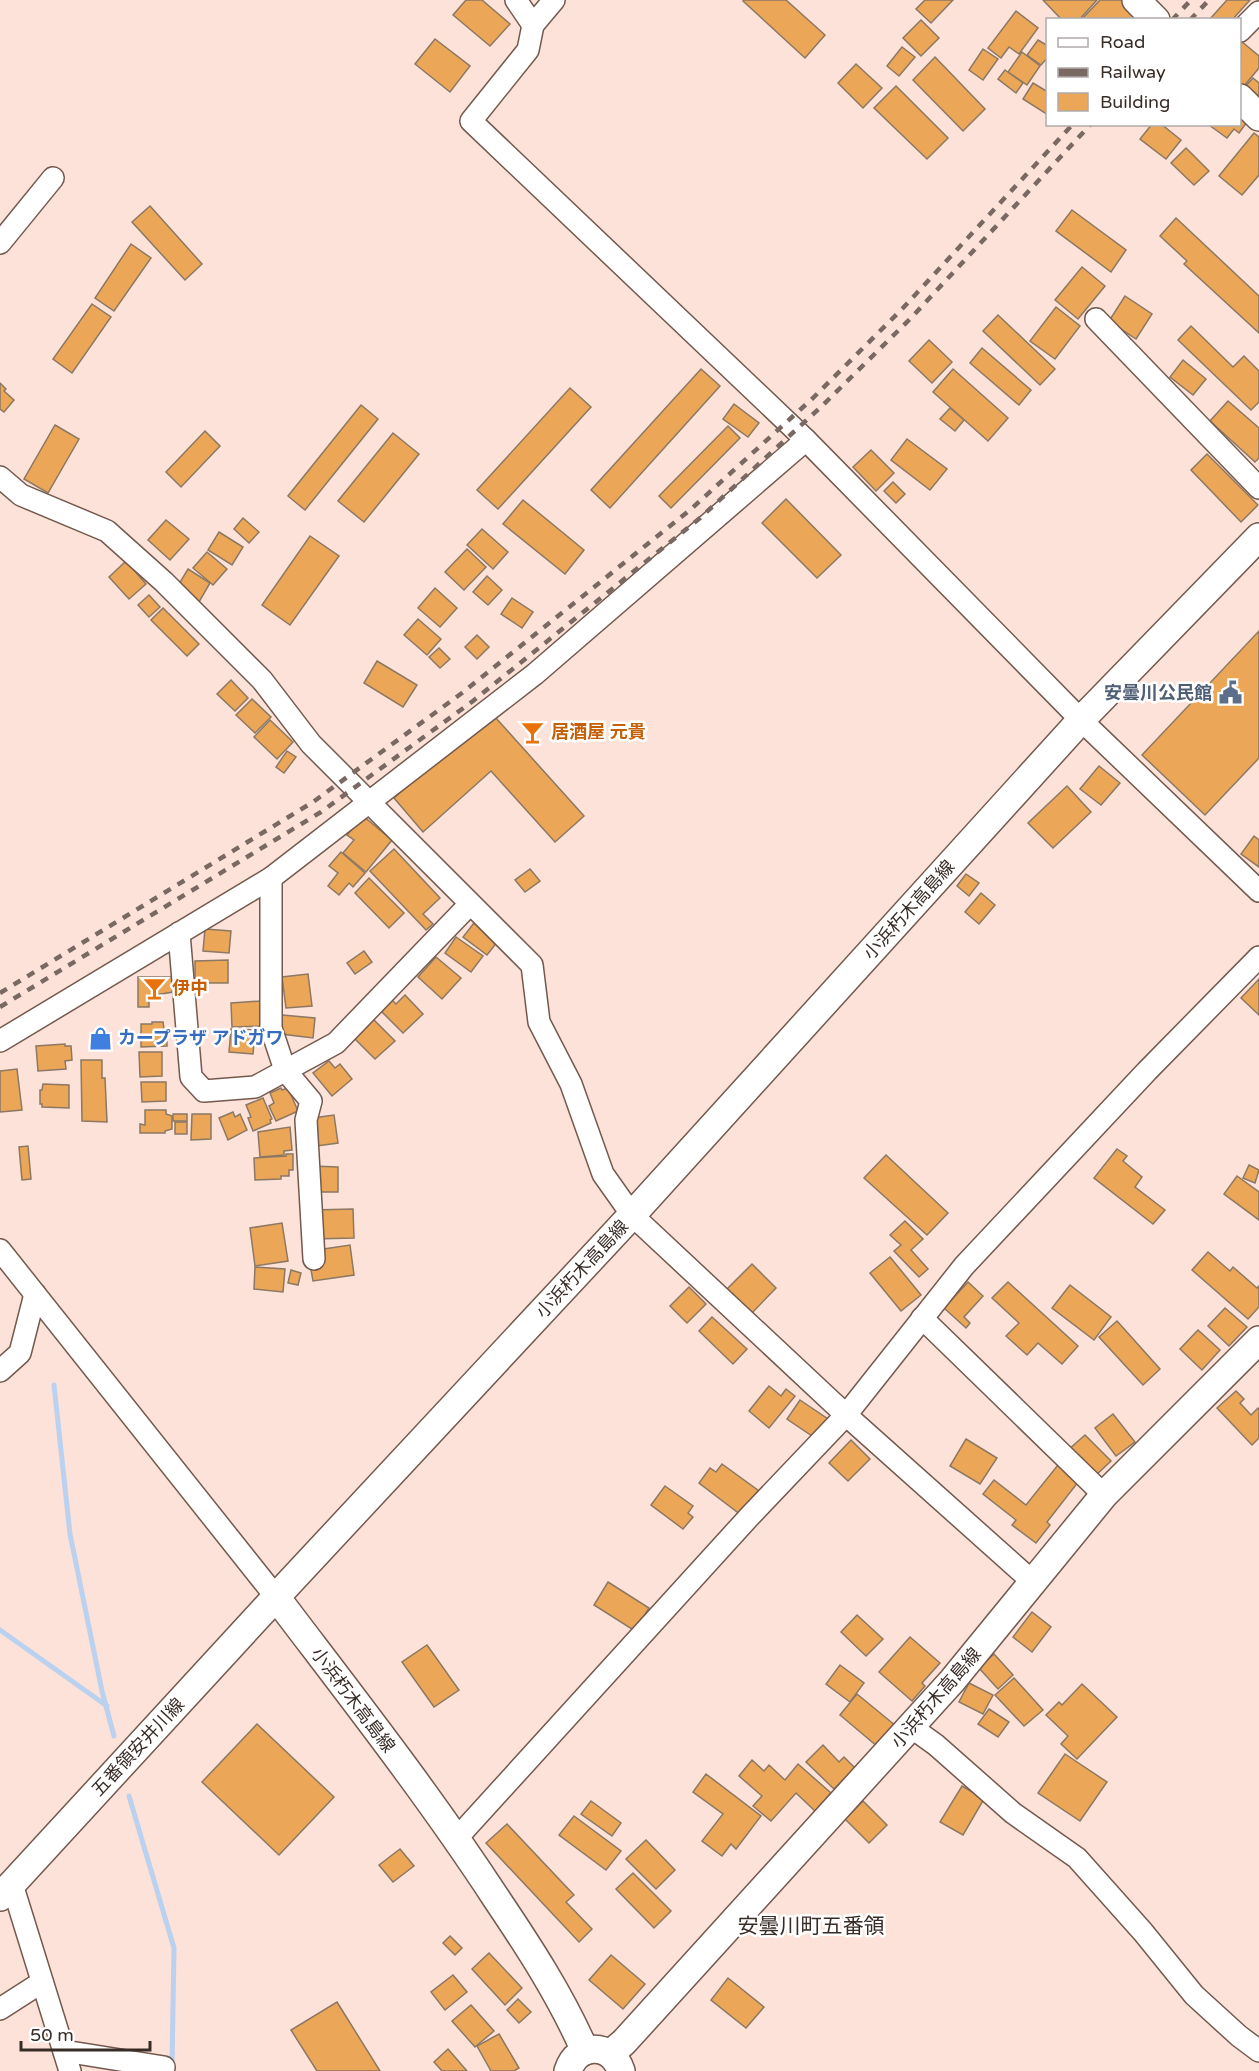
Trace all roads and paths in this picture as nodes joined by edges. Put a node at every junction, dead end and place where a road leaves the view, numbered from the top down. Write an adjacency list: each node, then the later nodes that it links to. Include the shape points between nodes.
1 (516, 0): 6 (street)
2 (554, 0): 6 (street)
3 (1136, 0): 5 (main road)
4 (1259, 12): 7 (street)
5 (1154, 18)
6 (533, 25): 13 (street, via 528,50 471,121)
7 (1241, 29)
8 (1241, 100): 9 (main road)
9 (1259, 117)
10 (53, 178): 11 (street)
11 (0, 243)
12 (1096, 319): 15 (street)
13 (806, 440): 17 (street); 18 (street, via 535,674)
14 (0, 477): 18 (street, via 21,495 107,531 262,680 311,744)
15 (1259, 488)
16 (1259, 537): 17 (main road, 小浜朽木高島線)
17 (1081, 720): 20 (street); 26 (main road, 小浜朽木高島線)
18 (369, 802): 19 (street); 21 (street)
19 (272, 878): 22 (street); 25 (street, via 271,1028)
20 (1259, 891)
21 (470, 904): 25 (street, via 336,1043); 26 (street, via 532,965 539,1022 571,1084 603,1174)
22 (179, 933): 24 (street); 25 (street, via 191,1077 204,1092 255,1087)
23 (1259, 957): 30 (street, via 972,1257)
24 (0, 1041)
25 (285, 1070): 28 (street, via 311,1101 306,1120)
26 (632, 1215): 33 (street); 36 (main road, 小浜朽木高島線)
27 (2, 1258): 29 (street)
28 (314, 1259)
29 (35, 1294): 32 (street, via 20,1353); 36 (street)
30 (922, 1318): 33 (street); 34 (street)
31 (1259, 1340): 34 (main road, 小浜朽木高島線)
32 (0, 1371)
33 (846, 1415): 35 (street); 38 (street)
34 (1104, 1495): 35 (main road, 小浜朽木高島線)
35 (1033, 1582): 37 (main road, 小浜朽木高島線)
36 (276, 1597): 38 (main road, 小浜朽木高島線); 39 (main road, 五番領安井川線)
37 (911, 1727): 42 (street, via 1013,1813 1077,1858 1194,1995); 43 (main road, 小浜朽木高島線)
38 (457, 1838): 43 (main road, 小浜朽木高島線, via 544,1969 573,2023)
39 (6, 1891): 40 (street)
40 (42, 1982): 41 (street); 44 (street)
41 (0, 2009)
42 (1259, 2051)
43 (606, 2059): 46 (main road, 小浜朽木高島線, via 572,2061)
44 (67, 2061): 45 (street)
45 (164, 2067)
46 (568, 2071)

